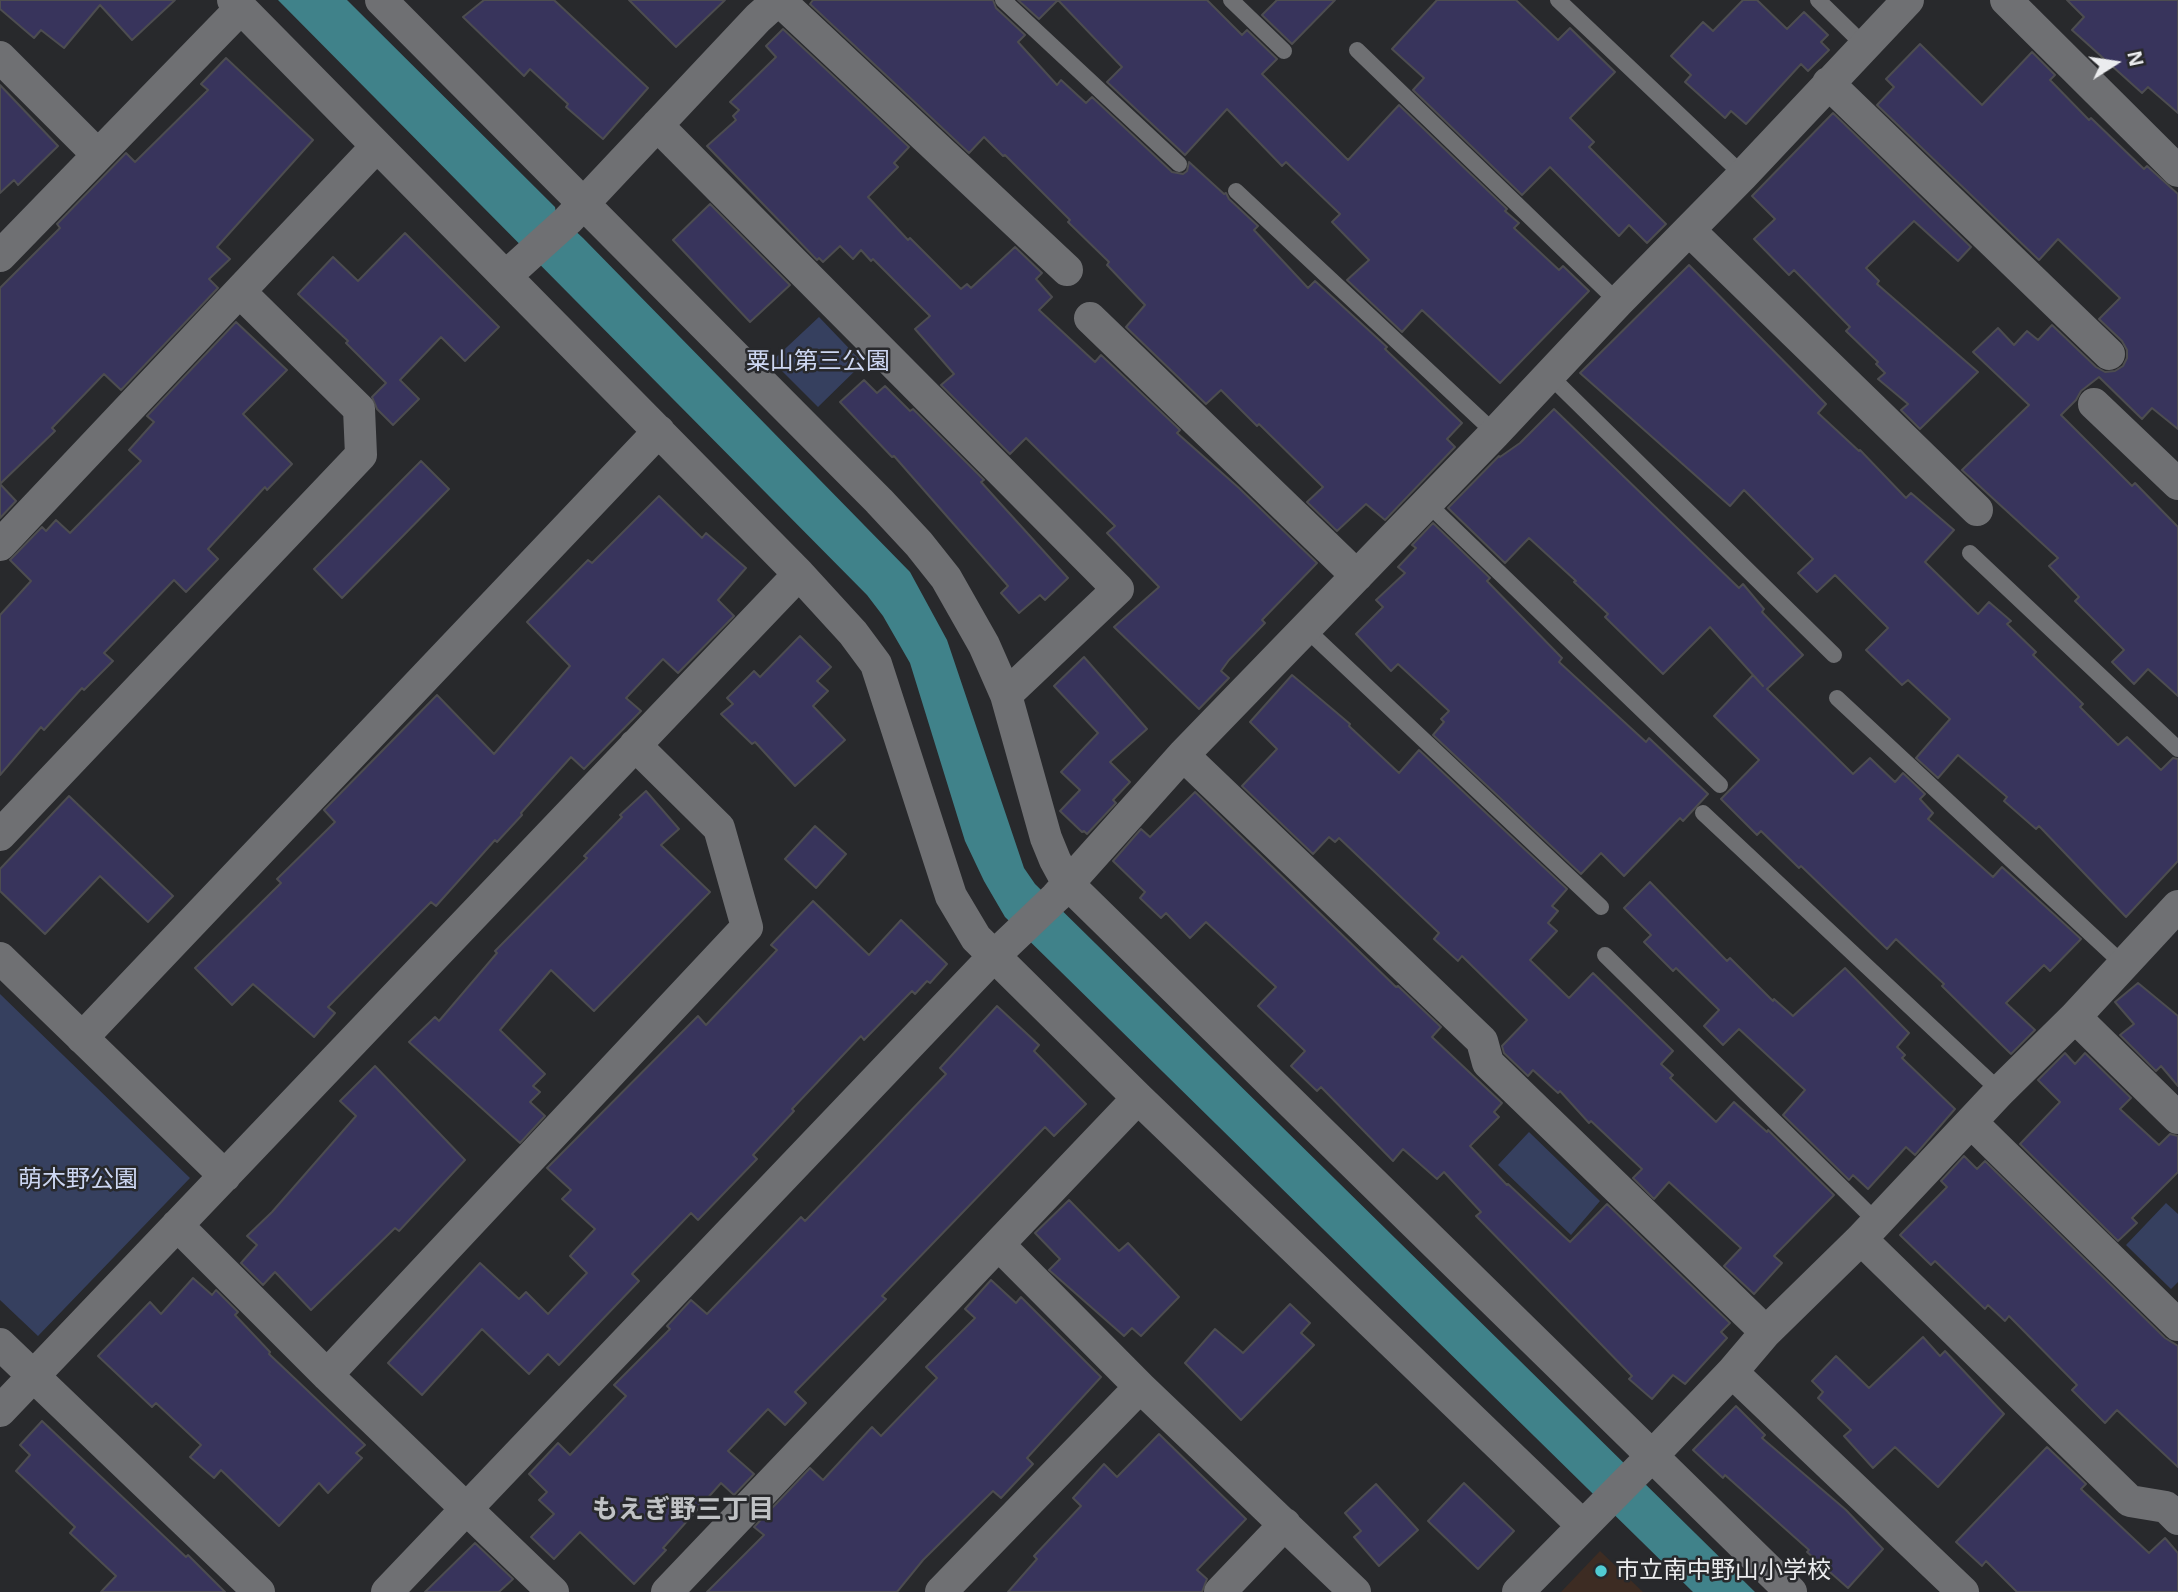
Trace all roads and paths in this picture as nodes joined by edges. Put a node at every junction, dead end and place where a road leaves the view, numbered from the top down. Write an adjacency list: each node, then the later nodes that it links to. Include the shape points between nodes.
1 (381, 0): 22 (street)
2 (1003, 0): 18 (lane)
3 (1231, 0): 12 (lane)
4 (1558, 0): 20 (lane)
5 (1818, 0): 10 (lane)
6 (1908, 0): 10 (street)
7 (2006, 0): 19 (street)
8 (237, 4): 16 (street); 17 (street)
9 (763, 5): 15 (street); 26 (street)
10 (1864, 45): 14 (street)
11 (1357, 50): 28 (lane)
12 (1284, 51)
13 (0, 57): 17 (street)
14 (1828, 83): 20 (street); 30 (street)
15 (657, 125): 22 (street); 44 (street, via 1118,589)
16 (376, 147): 25 (street); 27 (street)
17 (98, 155): 24 (street)
18 (1180, 164)
19 (2178, 171)
20 (1743, 175): 23 (street)
21 (1236, 191): 34 (lane)
22 (576, 212): 25 (street); 44 (street, via 919,544 946,578)
23 (1689, 230): 28 (street); 37 (street)
24 (0, 256)
25 (515, 267): 33 (street)
26 (1067, 270)
27 (240, 292): 38 (street); 51 (street, via 359,410 360,455)
28 (1618, 302): 31 (street)
29 (1090, 318): 41 (street)
30 (2109, 354)
31 (1550, 376): 34 (street); 43 (lane)
32 (2094, 404): 35 (street)
33 (659, 431): 40 (street); 60 (street)
34 (1495, 433): 36 (street)
35 (2178, 484)
36 (1427, 503): 41 (street); 49 (lane)
37 (1977, 510)
38 (0, 545)
39 (1970, 553): 47 (lane)
40 (799, 574): 46 (street); 55 (street, via 876,664 951,896 976,938)
41 (1357, 576): 42 (street)
42 (1305, 628): 48 (street); 54 (lane)
43 (1833, 655)
44 (1006, 695): 52 (street)
45 (1837, 698): 58 (lane)
46 (635, 745): 65 (street); 74 (street, via 719,828 747,927)
47 (2178, 749)
48 (1183, 755): 52 (street); 70 (street, via 1482,1041 1488,1063)
49 (1720, 785)
50 (1703, 813): 61 (lane)
51 (0, 835)
52 (1062, 891): 55 (street); 77 (street)
53 (2178, 906): 58 (street)
54 (1601, 907)
55 (1005, 946): 62 (street); 78 (street)
56 (1605, 955): 67 (lane)
57 (0, 958): 60 (street)
58 (2123, 964): 59 (street)
59 (2075, 1017): 61 (street); 63 (street)
60 (82, 1038): 65 (street)
61 (2000, 1091): 64 (street)
62 (1138, 1098): 68 (street); 79 (street)
63 (2178, 1118)
64 (1971, 1122): 67 (street); 69 (street)
65 (225, 1176): 66 (street)
66 (177, 1225): 73 (street); 74 (street)
67 (1869, 1230): 70 (street); 80 (street, via 2130,1501 2166,1507)
68 (999, 1245): 75 (street); 85 (street)
69 (2178, 1325)
70 (1766, 1332): 72 (street)
71 (0, 1344): 73 (street)
72 (1732, 1372): 77 (street); 91 (street)
73 (33, 1375): 76 (street); 82 (street)
74 (327, 1376): 78 (street)
75 (1140, 1387): 81 (street); 86 (street)
76 (0, 1411)
77 (1645, 1463): 79 (street); 90 (street)
78 (466, 1508): 83 (street); 84 (street)
79 (1591, 1516): 89 (street)
80 (2178, 1519)
81 (1285, 1524): 87 (street); 88 (street)
82 (259, 1592)
83 (387, 1592)
84 (553, 1592)
85 (667, 1592)
86 (941, 1592)
87 (1220, 1592)
88 (1355, 1592)
89 (1518, 1592)
90 (1791, 1592)
91 (1963, 1592)

